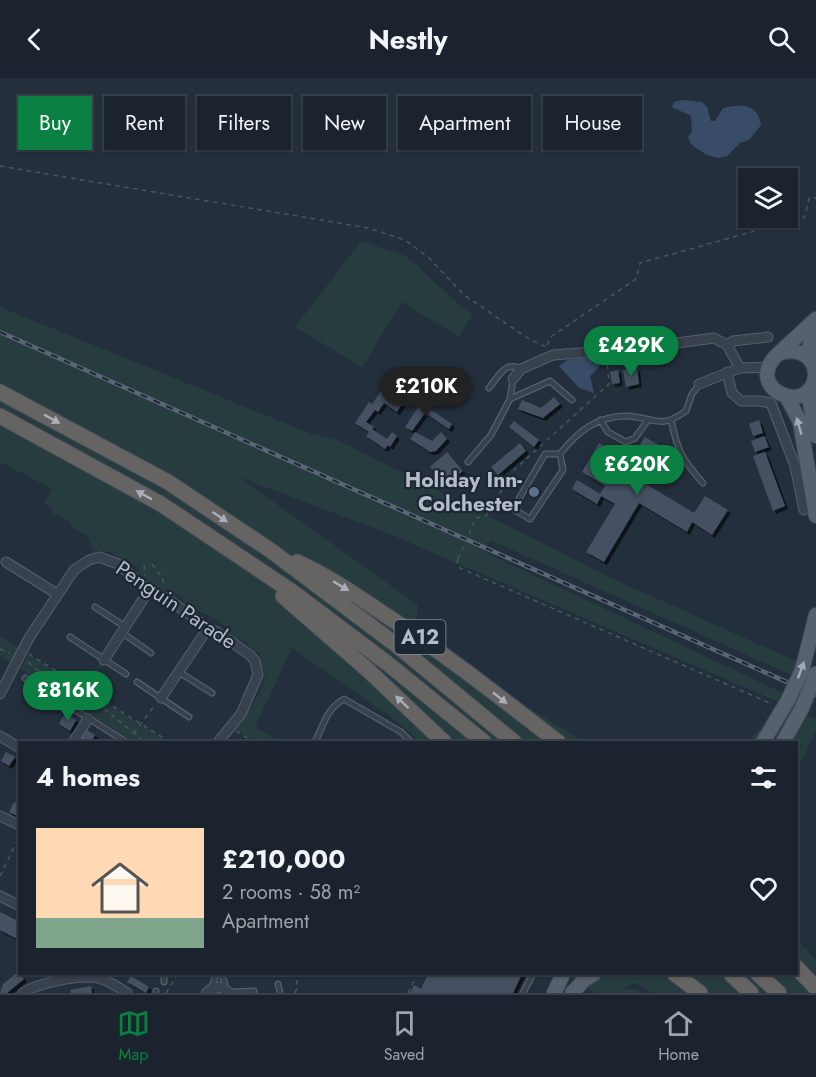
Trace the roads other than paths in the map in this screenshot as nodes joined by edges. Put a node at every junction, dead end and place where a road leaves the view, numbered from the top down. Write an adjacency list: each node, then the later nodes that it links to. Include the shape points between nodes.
1 (816, 319): 5 (main road)
2 (816, 324): 6 (main road)
3 (768, 337): 4 (street)
4 (727, 345): 8 (street); 9 (street, via 714,338 553,355)
5 (778, 354): 6 (main road, via 797,351); 7 (main road)
6 (810, 360): 14 (main road, via 814,378)
7 (768, 367): 8 (street); 16 (main road, via 773,389)
8 (740, 368): 10 (street)
9 (522, 369): 11 (street); 13 (lane, via 510,364)
10 (727, 372): 12 (street); 27 (street, via 732,393 741,401 771,403)
11 (513, 379): 17 (lane)
12 (699, 384): 22 (lane, via 686,411)
13 (489, 388)
14 (808, 391): 16 (main road); 23 (main road)
15 (0, 392): 28 (highway, A12, one-way to 28, via 168,482)
16 (787, 397): 27 (main road, one-way to 16, via 800,422)
17 (510, 399): 18 (lane, via 550,381); 25 (lane, via 491,435)
18 (572, 400)
19 (0, 416): 30 (highway, A12, one-way to 19, via 161,504)
20 (600, 420): 21 (lane, via 623,416); 21 (lane, via 608,432 626,441 635,438); 24 (lane, via 572,438)
21 (648, 420): 22 (lane)
22 (670, 420): 26 (lane, via 678,450)
23 (816, 435)
24 (560, 454): 24 (lane, via 545,454 513,508 530,519 563,470)
25 (468, 462)
26 (703, 483)
27 (810, 513)
28 (270, 550): 58 (highway, A12, via 399,647); 59 (highway, A12, one-way to 59, via 317,572 435,647)
29 (6, 562): 32 (street)
30 (262, 573): 56 (highway, A12, one-way to 30, via 288,602); 57 (highway, A12, via 387,663)
31 (149, 590): 32 (street, Penguin Parade, via 118,564 99,557 74,570); 35 (street, Penguin Parade); 36 (street)
32 (57, 594): 46 (street, Penguin Parade)
33 (94, 607): 36 (lane)
34 (816, 615): 60 (main road, one-way to 34, bridge, via 802,670)
35 (208, 628): 40 (street); 53 (street, Penguin Parade, via 250,654 258,668 241,714)
36 (123, 629): 38 (lane); 39 (street)
37 (70, 638): 39 (lane)
38 (151, 653)
39 (104, 660): 42 (lane)
40 (180, 672): 45 (lane); 47 (street)
41 (816, 672): 61 (main road, bridge)
42 (126, 674)
43 (25, 678): 49 (lane)
44 (137, 682): 47 (lane)
45 (212, 693)
46 (0, 694)
47 (160, 698): 48 (lane)
48 (189, 717)
49 (88, 719): 51 (street); 52 (lane)
50 (0, 736): 62 (street)
51 (74, 741)
52 (124, 741)
53 (219, 741)
54 (315, 741): 55 (lane, via 328,714 344,699)
55 (410, 741)
56 (443, 741)
57 (483, 741)
58 (513, 741)
59 (557, 741)
60 (764, 741)
61 (784, 741)
62 (18, 747)
63 (0, 816): 64 (street)
64 (18, 829)
65 (0, 896): 66 (street)
66 (18, 905)
67 (798, 969): 80 (highway)
68 (164, 975): 78 (lane)
69 (216, 975): 81 (lane)
70 (222, 975): 82 (lane)
71 (532, 975): 87 (lane)
72 (563, 975): 88 (main road)
73 (592, 975): 89 (main road)
74 (676, 975): 90 (highway)
75 (732, 975): 91 (highway)
76 (759, 975): 92 (highway)
77 (62, 977): 83 (street); 84 (street, via 95,977)
78 (164, 982)
79 (278, 984): 86 (lane)
80 (816, 988)
81 (209, 991): 82 (street, via 216,987)
82 (228, 991): 85 (lane, via 254,991)
83 (23, 993)
84 (128, 993)
85 (251, 993)
86 (280, 993)
87 (524, 993)
88 (554, 993)
89 (572, 993)
90 (700, 993)
91 (752, 993)
92 (779, 993)

